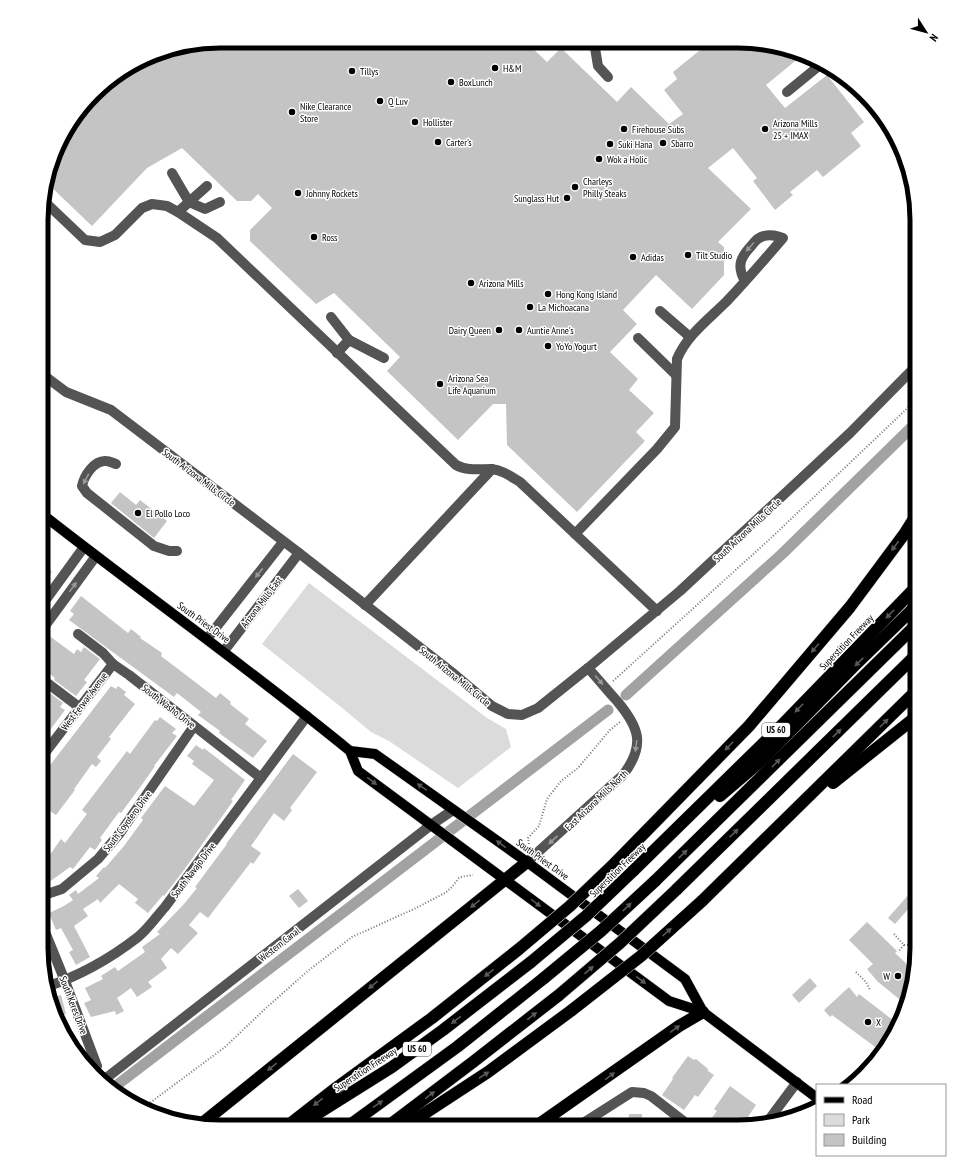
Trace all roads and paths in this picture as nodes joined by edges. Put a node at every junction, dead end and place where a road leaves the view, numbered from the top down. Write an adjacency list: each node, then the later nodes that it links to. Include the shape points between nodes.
1 (595, 48): 3 (street, via 598,66)
2 (817, 67): 4 (street)
3 (608, 77)
4 (787, 92)
5 (172, 173): 7 (street)
6 (206, 186): 7 (street)
7 (189, 202): 8 (street, via 205,209); 10 (street)
8 (220, 202)
9 (48, 205): 10 (street, via 85,240 100,242 115,235 142,208 152,204 166,206)
10 (178, 212): 17 (street, via 217,238)
11 (745, 281): 11 (street, one-way to 11, via 783,238 774,235 764,236 757,239 742,255 741,275); 14 (street)
12 (660, 311): 14 (street)
13 (331, 317): 16 (street)
14 (690, 337): 20 (street, via 677,359)
15 (638, 338): 20 (street)
16 (349, 340): 17 (street); 18 (street)
17 (337, 353): 24 (street, via 456,465 470,469)
18 (384, 358)
19 (910, 372): 38 (street, South Arizona Mills Circle, via 850,433)
20 (676, 374): 27 (street, via 675,427)
21 (48, 378): 28 (street, South Arizona Mills Circle, via 66,392 111,410)
22 (910, 406): 49 (path, via 771,538 622,673)
23 (116, 464): 30 (street, one-way to 30, via 105,461 97,463 83,480 82,486 87,493 154,546)
24 (492, 469): 27 (street, via 506,473 520,482); 36 (street)
25 (48, 519): 29 (main road, South Priest Drive)
26 (910, 524): 85 (highway, one-way to 85, bridge, via 850,607 748,726 615,863 570,906 519,949 432,1018)
27 (575, 534): 38 (street)
28 (283, 542): 31 (street, South Arizona Mills Circle); 43 (street, Arizona Mills East, one-way to 43)
29 (84, 547): 32 (main road, South Priest Drive); 34 (street)
30 (177, 551)
31 (299, 553): 36 (street, South Arizona Mills Circle); 44 (street, Arizona Mills East)
32 (96, 556): 37 (street, one-way to 32); 43 (main road, South Priest Drive)
33 (910, 593): 64 (highway, Superstition Freeway / US 60, one-way to 64, via 784,723)
34 (48, 596)
35 (48, 602): 37 (street)
36 (365, 605): 47 (street, South Arizona Mills Circle, via 492,706 508,714 522,715 538,708)
37 (59, 606): 40 (street)
38 (657, 611): 47 (street, South Arizona Mills Circle)
39 (910, 612): 64 (highway, one-way to 64, via 762,760)
40 (48, 622)
41 (910, 631): 87 (highway, one-way to 41, bridge, via 457,1047 601,931)
42 (78, 634): 46 (street, South Washo Drive)
43 (207, 639): 44 (main road, South Priest Drive)
44 (224, 651): 53 (main road, South Priest Drive)
45 (910, 661): 88 (highway, one-way to 45, bridge, via 559,995 620,943)
46 (113, 664): 51 (street, West Ferwar Avenue); 55 (street, South Washo Drive)
47 (588, 668): 49 (street, East Arizona Mills North, one-way to 49)
48 (48, 684): 51 (street)
49 (607, 690): 52 (street, East Arizona Mills North)
50 (910, 697): 61 (highway, one-way to 50)
51 (79, 708): 56 (street, West Ferwar Avenue)
52 (626, 712): 62 (path, via 578,768 561,781 547,799 539,826 528,838); 63 (street, East Arizona Mills North, one-way to 63, via 633,722 637,738 637,748 629,767)
53 (307, 716): 57 (main road, South Priest Drive); 58 (street, South Navajo Drive)
54 (910, 722): 61 (highway)
55 (194, 726): 58 (street, South Washo Drive); 67 (street, South Coyotero Drive, via 120,833 98,859 62,889)
56 (48, 749)
57 (350, 751): 59 (main road, South Priest Drive, one-way to 57, via 375,754); 60 (main road, South Priest Drive, one-way to 60, via 358,771)
58 (261, 778): 74 (street, South Navajo Drive, via 165,907 139,936 103,961)
59 (455, 811): 60 (street, Western Canal); 63 (main road, South Priest Drive, one-way to 59)
60 (434, 827): 66 (main road, South Priest Drive); 79 (street, Western Canal)
61 (776, 828): 89 (highway, one-way to 61, bridge, via 488,1072 641,956 702,901)
62 (529, 844)
63 (528, 862): 66 (highway); 77 (main road, South Priest Drive, via 685,979)
64 (633, 871): 86 (highway, Superstition Freeway / US 60, one-way to 86, bridge, via 586,916 443,1030 392,1067)
65 (473, 875): 82 (path, via 459,878 445,893 352,937 309,970 226,1047)
66 (505, 880): 77 (main road, South Priest Drive, one-way to 77, via 669,1001); 84 (highway, one-way to 84)
67 (48, 894)
68 (894, 934): 71 (path)
69 (48, 939): 74 (street, South Keres Drive)
70 (910, 944): 71 (path)
71 (904, 945): 72 (path)
72 (898, 952)
73 (856, 972): 76 (path)
74 (65, 981): 75 (street, South Navajo Drive); 78 (street, South Keres Drive)
75 (52, 986)
76 (870, 990)
77 (703, 1012): 80 (main road, South Priest Drive); 90 (highway, one-way to 77)
78 (94, 1065)
79 (107, 1077)
80 (797, 1082): 81 (main road, South Priest Drive); 83 (street)
81 (816, 1097)
82 (148, 1104)
83 (771, 1117)
84 (207, 1120)
85 (295, 1120)
86 (308, 1120)
87 (356, 1120)
88 (396, 1120)
89 (415, 1120)
90 (545, 1120)
91 (588, 1120): 92 (street, via 632,1092 651,1096)
92 (682, 1120)

